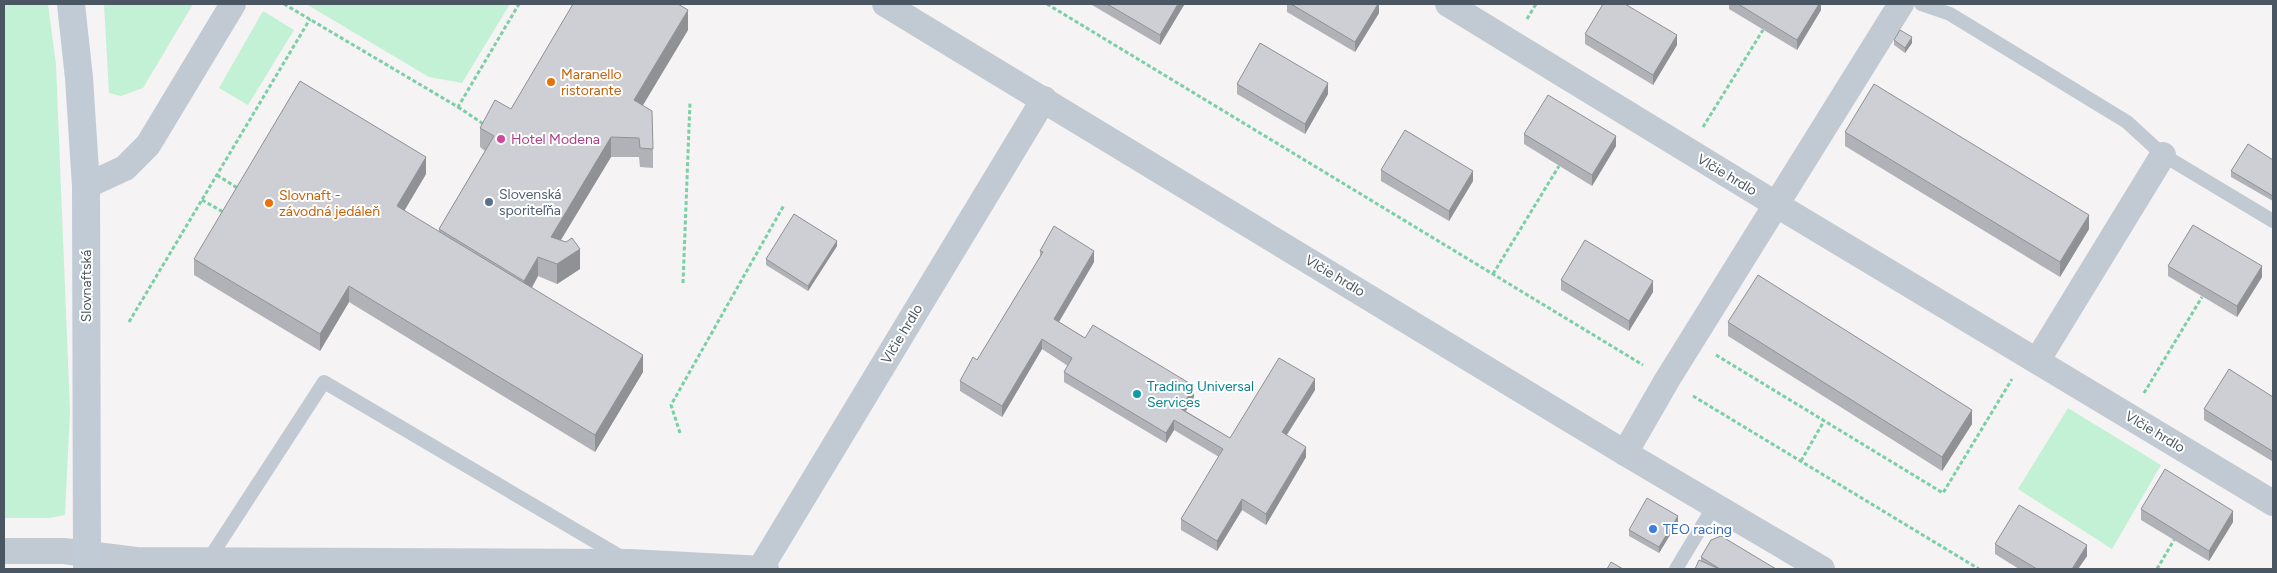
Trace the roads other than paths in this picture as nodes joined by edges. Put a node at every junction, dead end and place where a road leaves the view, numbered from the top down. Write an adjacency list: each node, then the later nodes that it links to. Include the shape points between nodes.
1 (71, 4): 9 (main road, Slovnaftská)
2 (233, 4): 9 (street, via 148,144 125,168)
3 (884, 4): 7 (street, Vlčie hrdlo)
4 (1448, 4): 10 (street, Vlčie hrdlo)
5 (1901, 4): 10 (street)
6 (1921, 4): 8 (lane, via 1950,14 2127,122)
7 (1044, 99): 13 (street, Vlčie hrdlo); 20 (street, Vlčie hrdlo)
8 (2163, 155): 11 (lane); 12 (street)
9 (86, 186): 18 (main road, Slovnaftská)
10 (1777, 205): 12 (street, Vlčie hrdlo); 13 (street)
11 (2273, 222)
12 (2032, 358): 14 (street, Vlčie hrdlo)
13 (1625, 453): 15 (street, Vlčie hrdlo)
14 (2273, 503)
15 (1714, 506): 22 (lane); 23 (street, Vlčie hrdlo)
16 (4, 551): 18 (street, via 64,551)
17 (209, 559): 18 (street); 19 (street); 19 (lane, via 324,382)
18 (87, 562)
19 (630, 562): 20 (street)
20 (760, 569): 21 (street)
21 (766, 569)
22 (1676, 569)
23 (1822, 569)

